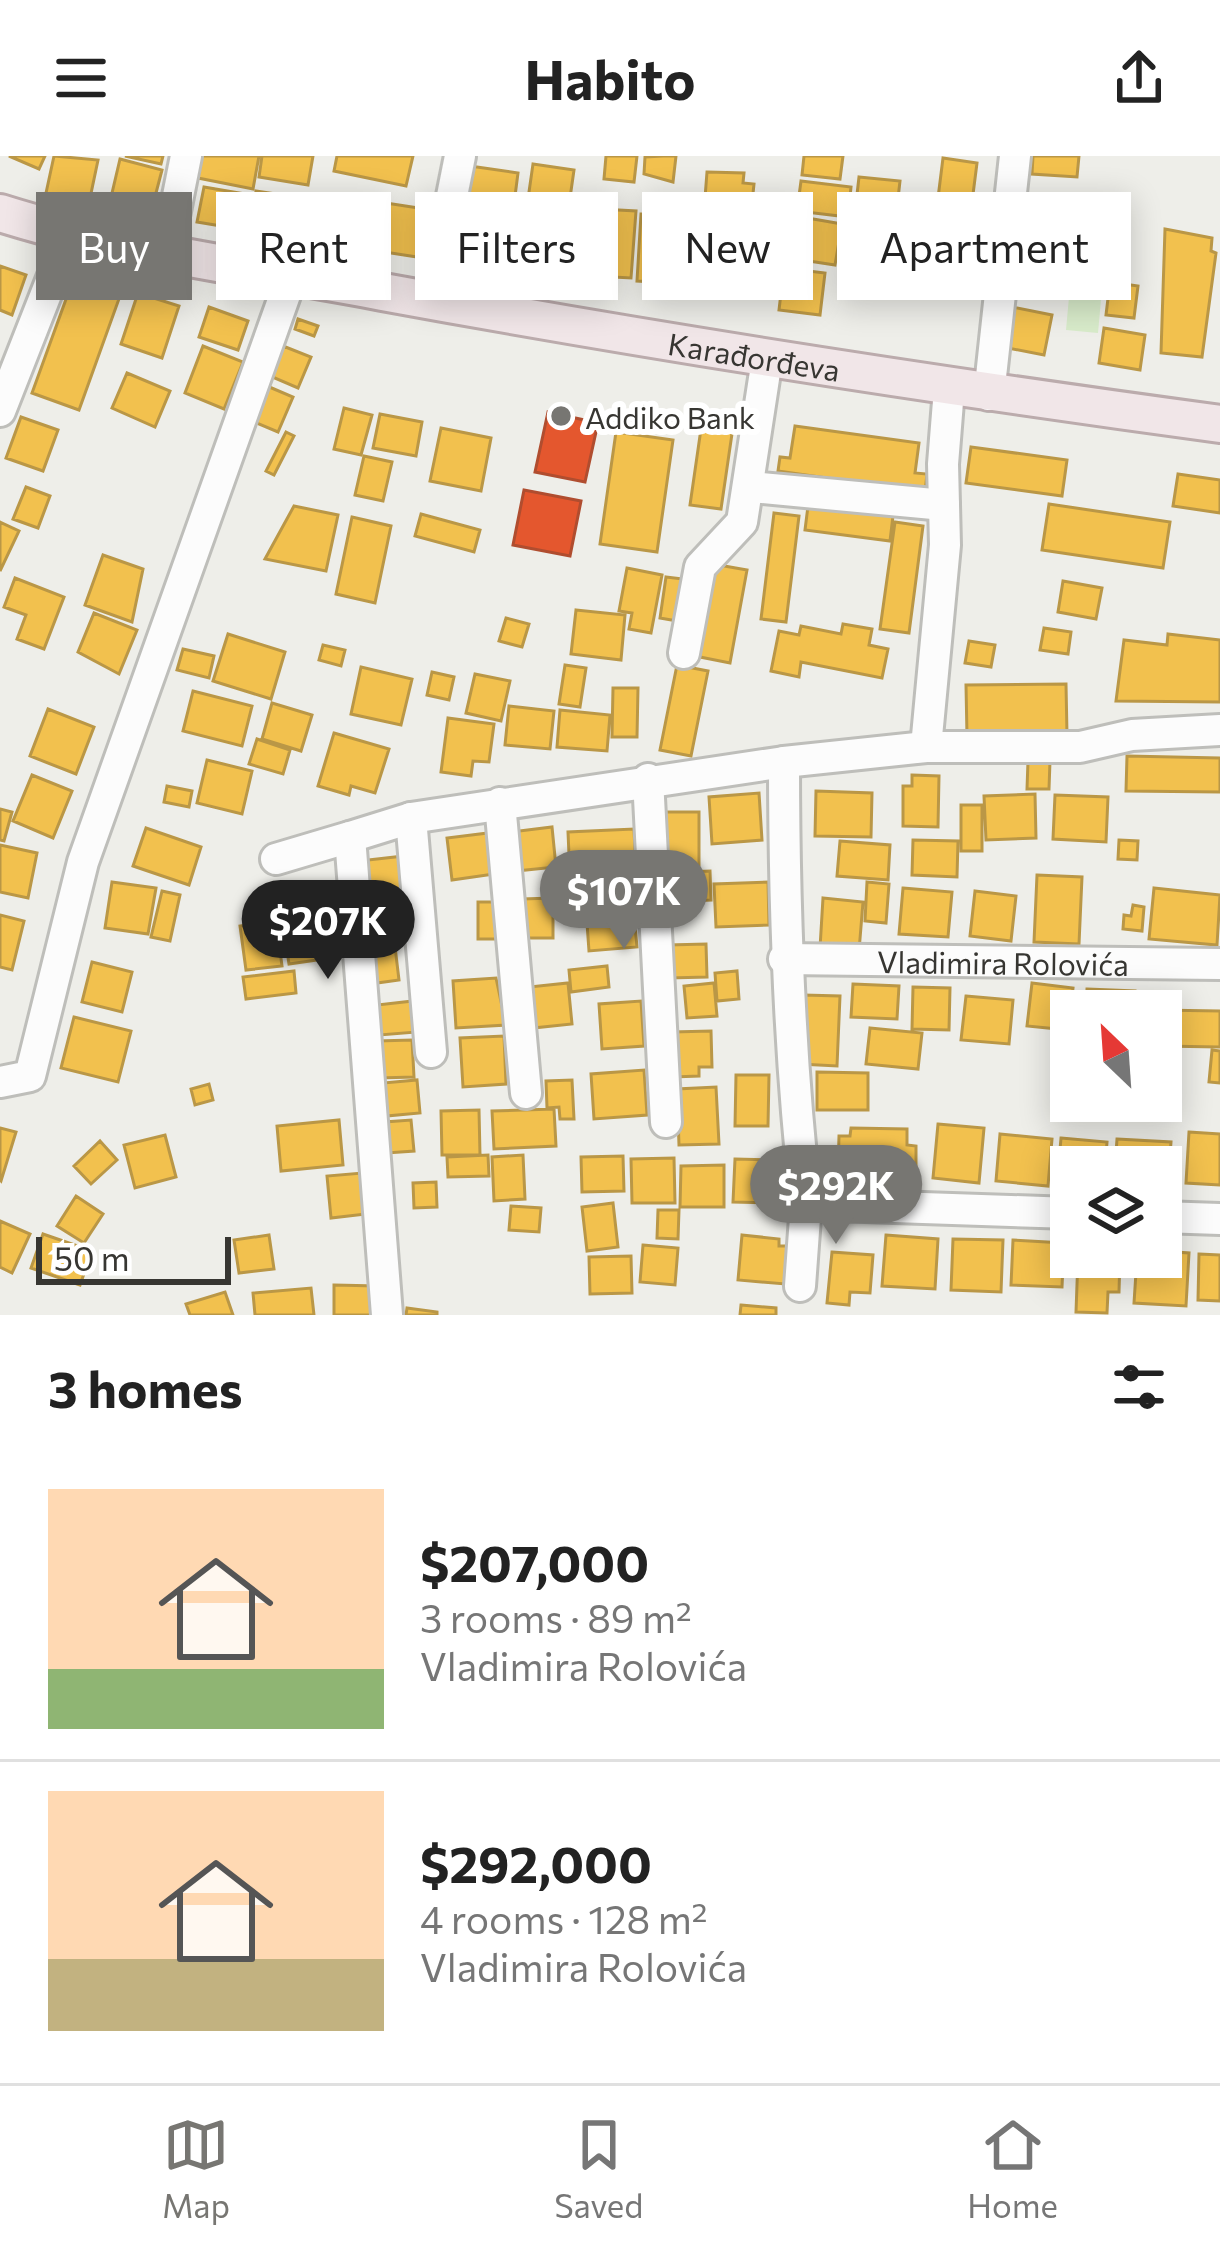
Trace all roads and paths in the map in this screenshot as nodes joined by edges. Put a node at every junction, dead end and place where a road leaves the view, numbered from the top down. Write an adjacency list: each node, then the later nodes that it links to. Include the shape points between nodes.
1 (186, 156): 4 (street)
2 (460, 156): 10 (street)
3 (1016, 156): 13 (street)
4 (179, 192)
5 (0, 213): 6 (main road, Karađorđeva)
6 (36, 223)
7 (391, 294): 10 (main road, Karađorđeva)
8 (44, 300): 14 (street)
9 (283, 300): 30 (street, via 83,862 30,1076)
10 (431, 301): 11 (main road, Karađorđeva)
11 (767, 359): 12 (main road, Karađorđeva); 16 (street)
12 (949, 389): 13 (main road, Karađorđeva); 17 (street)
13 (989, 395): 15 (main road, Karađorđeva)
14 (0, 411)
15 (1220, 424)
16 (751, 487): 17 (street); 18 (street, via 734,534 700,567)
17 (944, 505): 20 (street)
18 (684, 653)
19 (1220, 730): 20 (street, via 1080,747)
20 (926, 747): 21 (street)
21 (784, 762): 22 (street); 27 (street)
22 (648, 779): 23 (street); 32 (street)
23 (500, 803): 24 (street); 31 (street)
24 (411, 818): 25 (street); 29 (street)
25 (350, 837): 26 (street); 38 (street)
26 (276, 859)
27 (784, 959): 28 (street, Vladimira Rolovića); 33 (street)
28 (1220, 964)
29 (431, 1052)
30 (0, 1082)
31 (526, 1093)
32 (666, 1122)
33 (806, 1204): 34 (street); 37 (street)
34 (1050, 1212)
35 (1182, 1217): 36 (street)
36 (1220, 1219)
37 (800, 1286)
38 (387, 1315)

